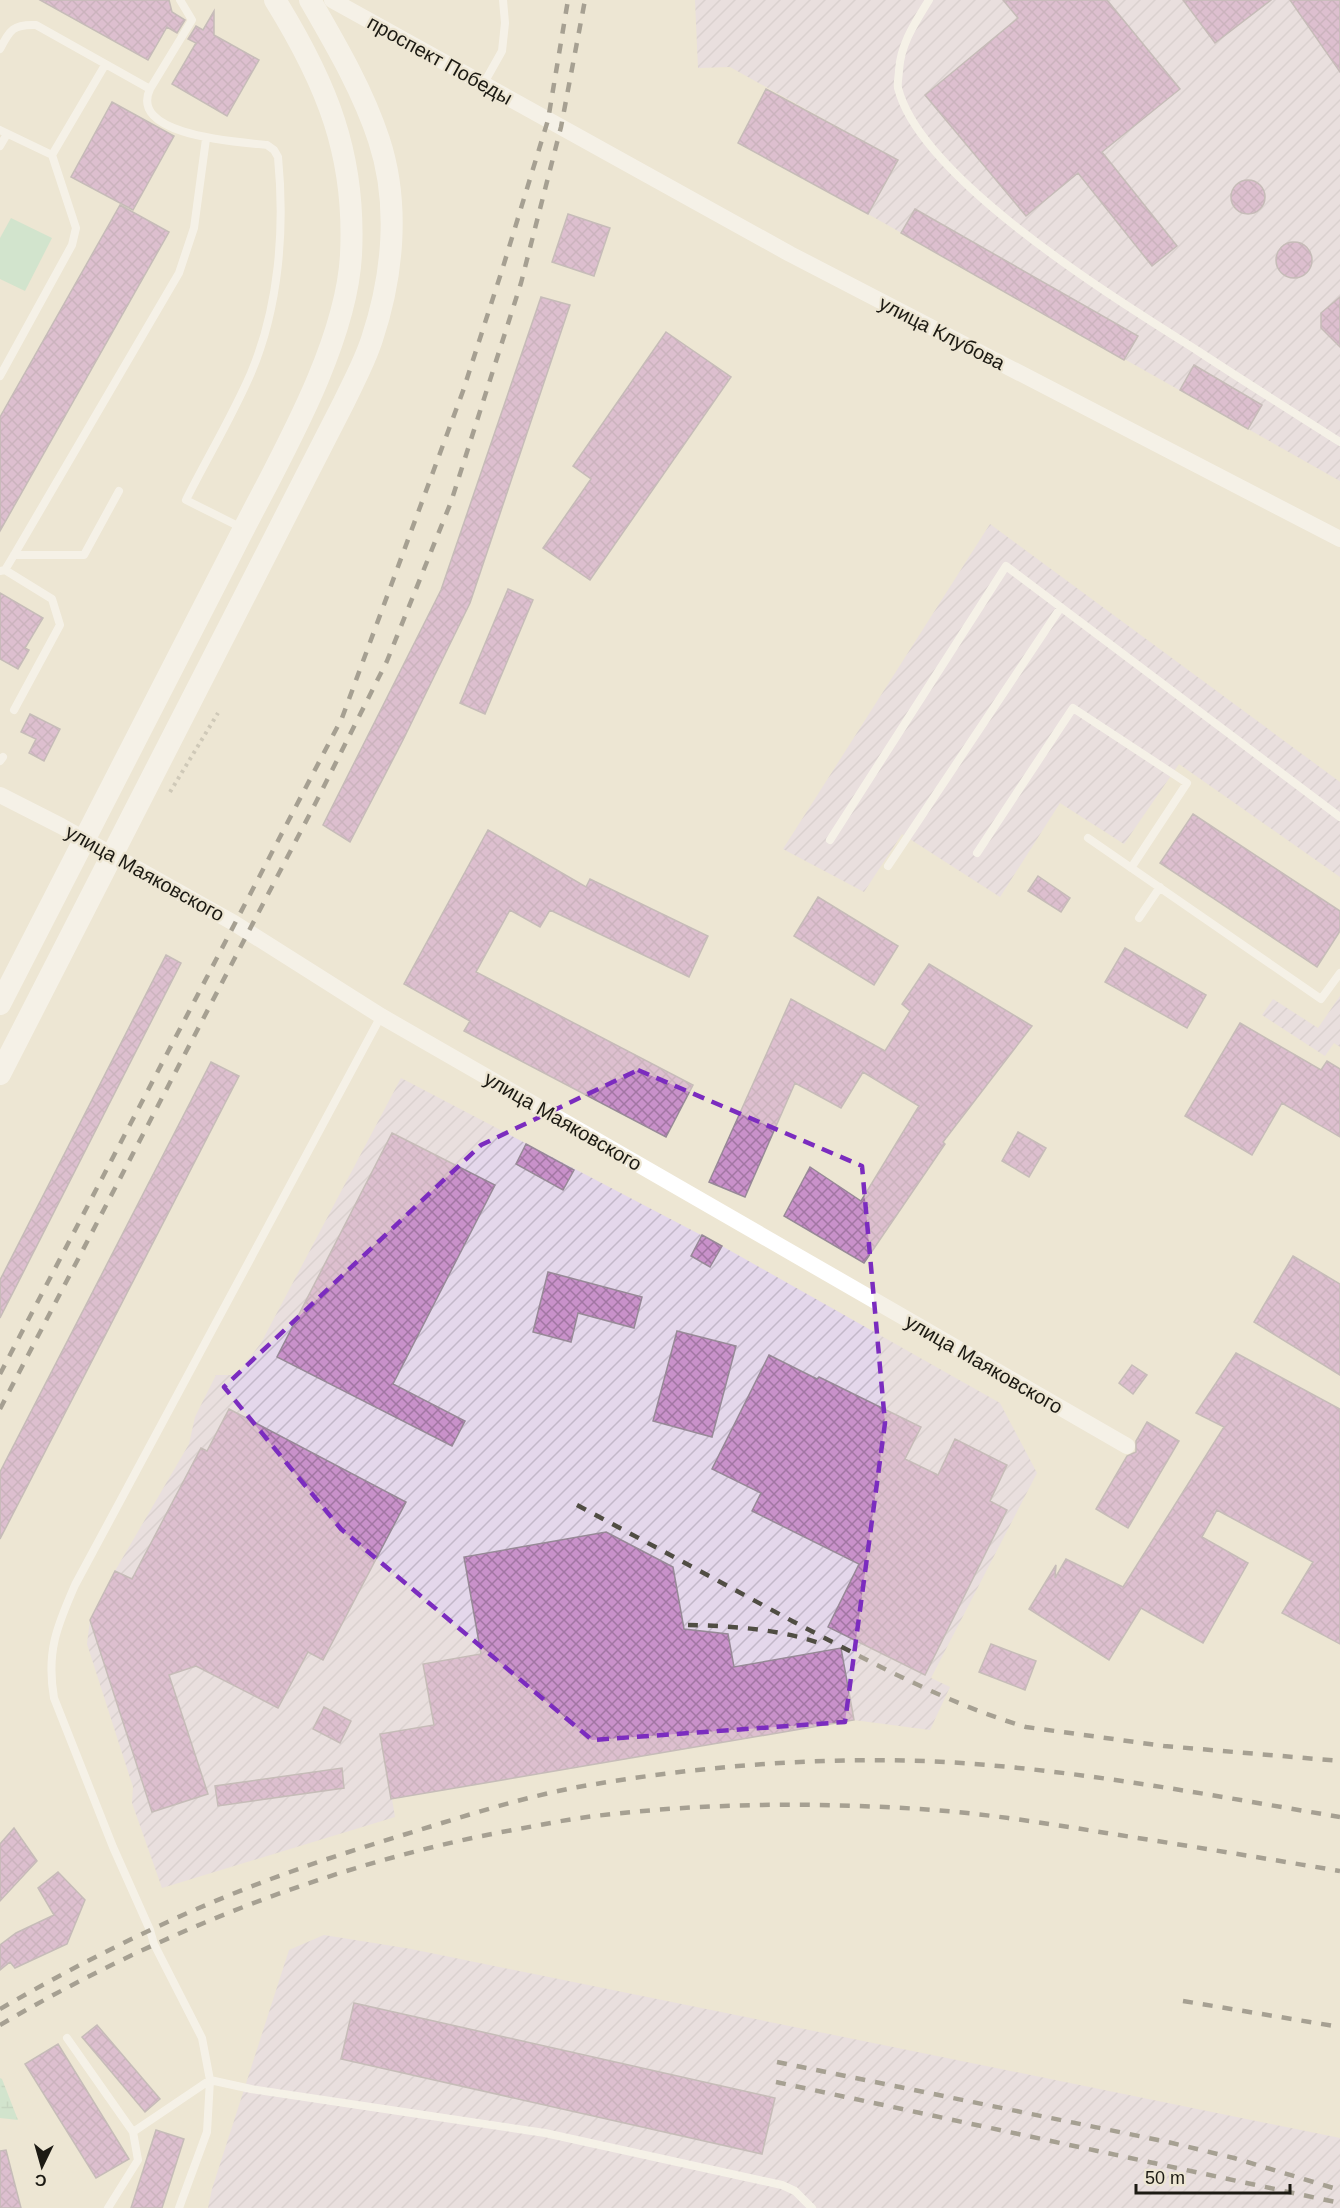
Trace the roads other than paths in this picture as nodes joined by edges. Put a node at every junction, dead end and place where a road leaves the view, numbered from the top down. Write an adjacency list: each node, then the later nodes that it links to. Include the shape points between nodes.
1 (180, 0): 10 (lane, via 192,20)
2 (275, 0): 19 (main road, via 321,86 340,136 351,199 351,256 342,304 315,383)
3 (310, 0): 31 (main road, via 363,99 382,150 392,232 386,288 372,341 345,402)
4 (332, 0): 9 (street, проспект Победы)
5 (503, 0): 9 (lane, via 502,51)
6 (929, 0): 17 (lane, via 905,40 898,86 909,114 938,155 1001,215 1124,304)
7 (0, 49): 8 (lane, via 10,31 22,24 36,25)
8 (105, 65): 10 (lane); 15 (lane)
9 (484, 84): 11 (street, проспект Победы)
10 (150, 89): 13 (lane, via 146,105 155,116 186,134)
11 (548, 120): 20 (street, улица Клубова, via 789,254)
12 (4, 132): 14 (lane); 15 (lane)
13 (206, 139): 19 (lane, via 267,145 278,158 277,272 267,323 251,373 186,500); 21 (lane, via 194,228 179,273)
14 (0, 146)
15 (52, 155): 16 (lane, via 72,213 74,237)
16 (0, 375)
17 (1340, 442)
18 (119, 491): 21 (lane, via 84,555)
19 (244, 529): 28 (main road)
20 (1340, 539)
21 (14, 555): 22 (lane)
22 (2, 571): 24 (lane, via 52,599 60,625)
23 (1061, 607): 26 (lane); 29 (lane, via 1006,566); 32 (lane)
24 (14, 710)
25 (0, 795): 28 (street, улица Маяковского)
26 (1340, 818)
27 (1088, 838): 33 (lane)
28 (84, 840): 31 (street, улица Маяковского); 37 (main road)
29 (830, 840)
30 (977, 853): 33 (lane, via 1073,708 1187,783)
31 (111, 854): 38 (street, улица Маяковского, via 234,923); 39 (main road)
32 (888, 866)
33 (1131, 868): 34 (lane)
34 (1160, 887): 35 (lane); 36 (lane, via 1322,999)
35 (1139, 918)
36 (1340, 973)
37 (0, 1004)
38 (381, 1016): 40 (street, улица Маяковского); 42 (lane, via 75,1585 52,1649 50,1674 54,1698 154,1944 202,2038)
39 (0, 1074)
40 (1127, 1446)
41 (67, 2038): 43 (lane)
42 (210, 2080): 43 (lane); 45 (lane, via 207,2132); 46 (lane, via 545,2133 782,2185 795,2191)
43 (133, 2132): 44 (lane, via 138,2160)
44 (108, 2208)
45 (179, 2208)
46 (812, 2208)

